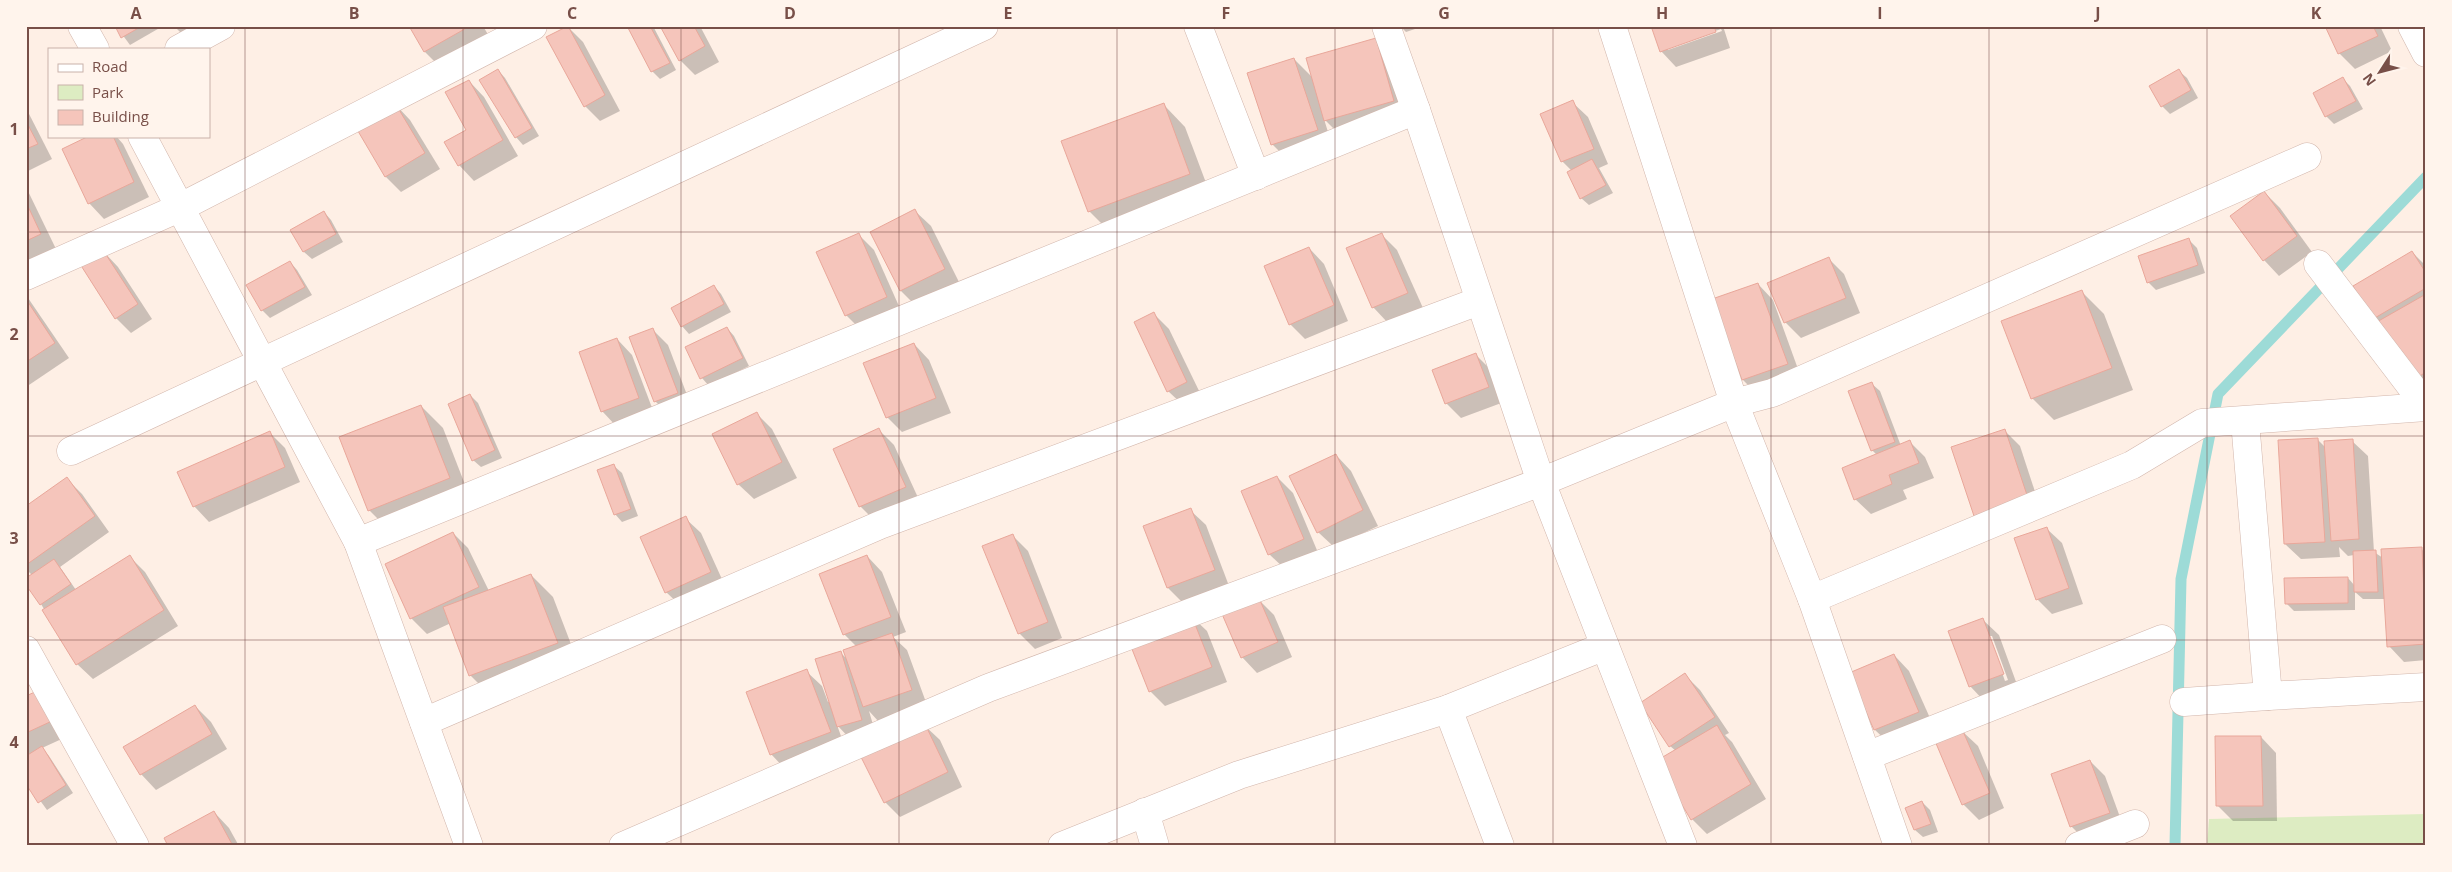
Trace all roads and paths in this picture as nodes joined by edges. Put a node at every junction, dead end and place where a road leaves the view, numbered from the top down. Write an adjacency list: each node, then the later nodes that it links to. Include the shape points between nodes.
1 (82, 26): 9 (street)
2 (221, 26): 10 (street)
3 (534, 26): 16 (street)
4 (984, 26): 20 (street)
5 (1198, 26): 15 (street)
6 (1386, 26): 12 (street)
7 (1612, 26): 21 (street)
8 (2412, 26): 11 (street)
9 (94, 48)
10 (181, 48)
11 (2426, 53)
12 (1416, 110): 15 (street); 19 (street)
13 (143, 138): 16 (street)
14 (2307, 157): 21 (street, via 1772,393)
15 (1256, 176): 26 (street)
16 (179, 208): 18 (street); 20 (street)
17 (2318, 264): 22 (street)
18 (26, 276)
19 (1479, 300): 25 (street); 35 (street, via 880,525)
20 (263, 362): 24 (street); 26 (street)
21 (1734, 404): 25 (street); 27 (street)
22 (2426, 406): 23 (street)
23 (2245, 420): 27 (street, via 2202,423 2132,465); 32 (street)
24 (70, 451)
25 (1541, 482): 29 (street); 41 (street, via 988,688)
26 (358, 542): 35 (street)
27 (1812, 599): 36 (street)
28 (2162, 640): 36 (street)
29 (1606, 646): 34 (street); 45 (street)
30 (26, 650): 39 (street)
31 (2426, 688): 32 (street)
32 (2268, 696): 33 (street)
33 (2184, 702)
34 (1448, 709): 37 (street, via 1239,775); 44 (street)
35 (424, 722): 40 (street)
36 (1867, 756): 46 (street)
37 (1145, 812): 42 (street); 43 (street)
38 (2135, 824): 47 (street)
39 (135, 846)
40 (469, 846)
41 (623, 846)
42 (1062, 846)
43 (1155, 846)
44 (1500, 846)
45 (1682, 846)
46 (1898, 846)
47 (2079, 846)

